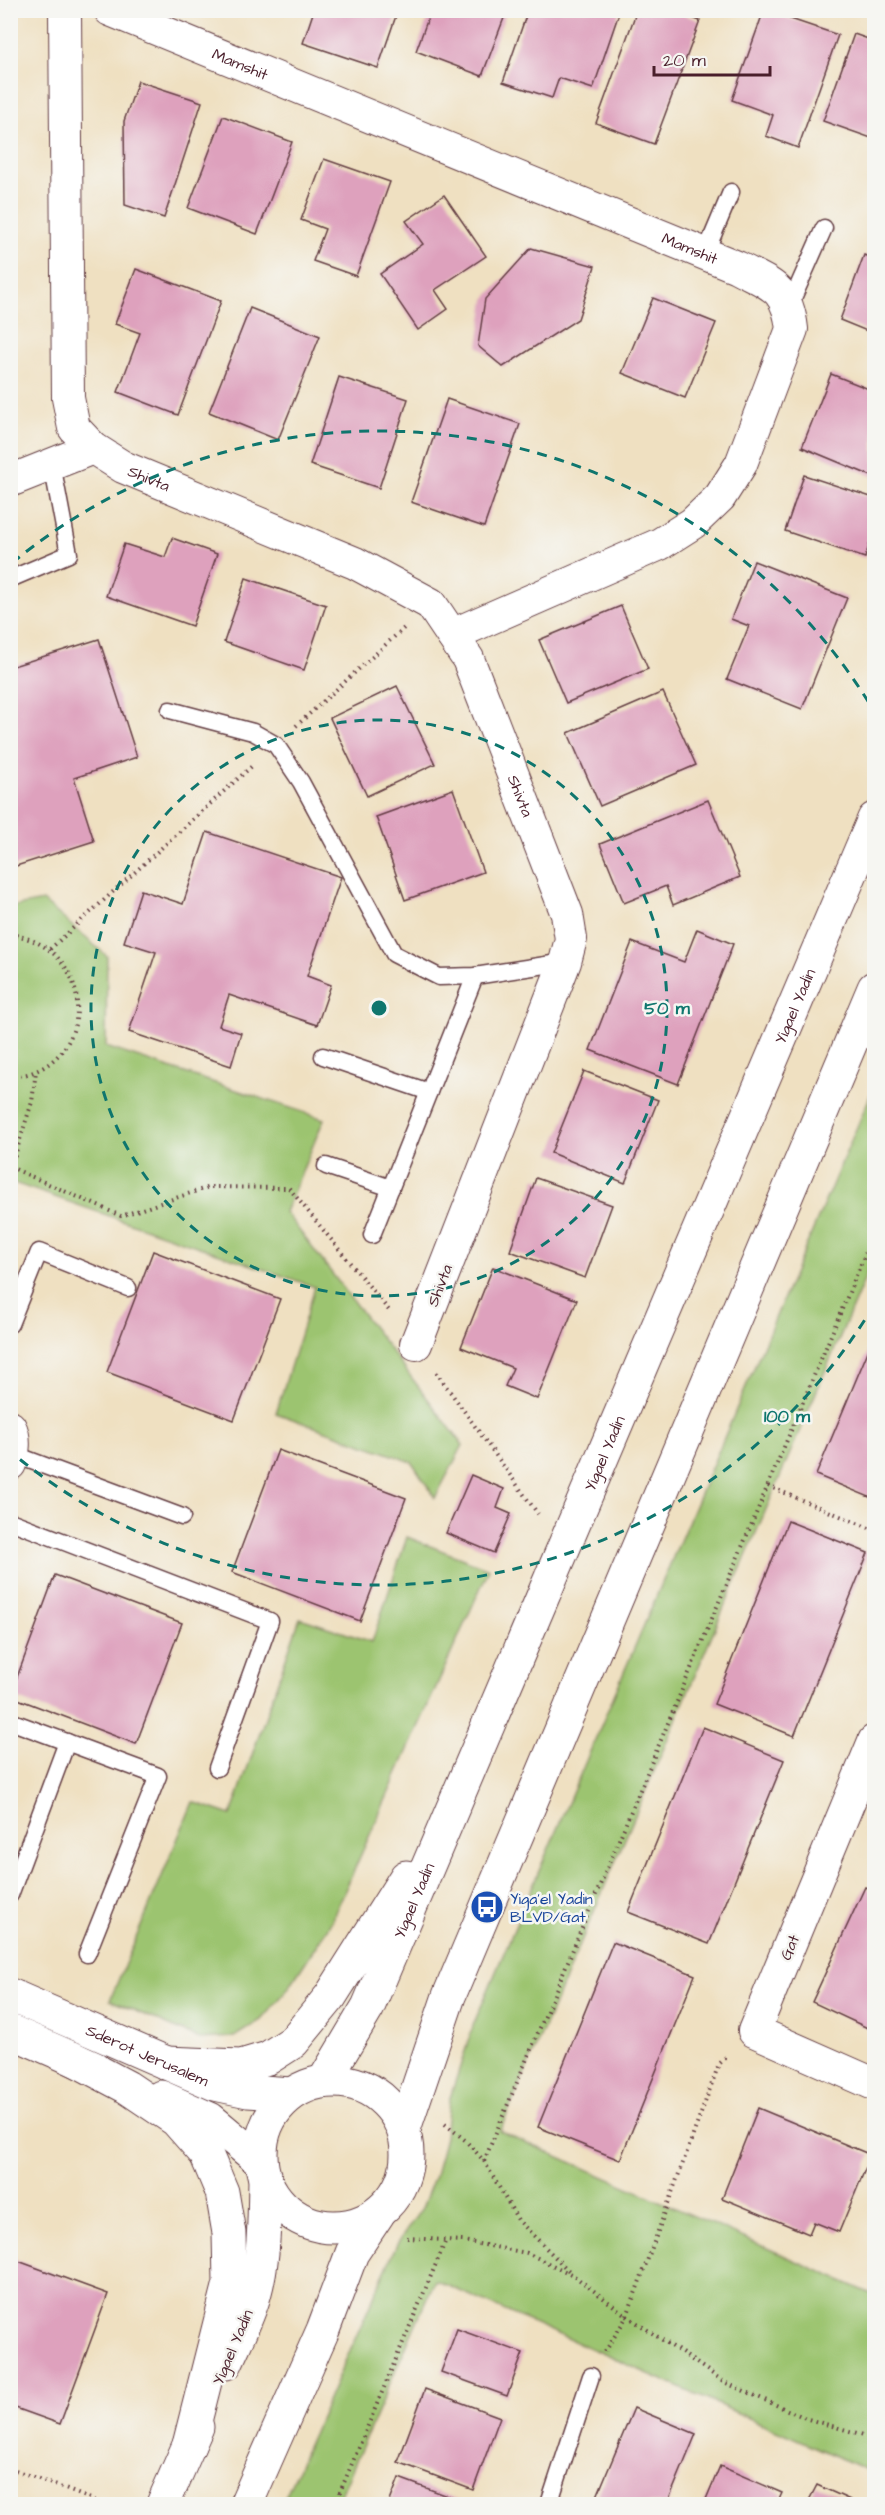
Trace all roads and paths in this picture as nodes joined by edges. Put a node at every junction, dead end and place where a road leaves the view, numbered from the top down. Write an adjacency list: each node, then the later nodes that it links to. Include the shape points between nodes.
1 (65, 10): 7 (street, Shivta, via 68,398 74,428)
2 (110, 10): 5 (street, Mamshit)
3 (731, 192): 5 (lane)
4 (824, 228): 6 (lane)
5 (705, 254): 6 (street, Mamshit, via 776,288)
6 (789, 307): 12 (street, via 792,329 741,464 720,497 693,523 660,544)
7 (93, 448): 8 (street); 11 (street, Shivta, via 123,467 355,563)
8 (52, 464): 9 (street); 10 (lane, via 69,554)
9 (10, 481)
10 (10, 579)
11 (431, 604): 12 (street, Shivta); 14 (path)
12 (452, 635): 18 (street, Shivta, via 468,659 567,914 571,939)
13 (170, 710): 14 (lane, via 254,732)
14 (276, 745): 17 (path); 19 (lane, via 301,783 394,954 440,976)
15 (874, 819): 38 (main road, Yigael Yadin)
16 (10, 934): 17 (path, via 30,938)
17 (50, 949): 22 (path, via 67,967 76,989 78,1014 71,1037 56,1058)
18 (565, 962): 19 (lane); 32 (street, Shivta)
19 (475, 976): 24 (lane)
20 (874, 988): 54 (main road, via 449,1996)
21 (323, 1056): 24 (lane)
22 (36, 1071): 23 (path); 26 (path, via 32,1102)
23 (10, 1077)
24 (429, 1092): 27 (lane)
25 (326, 1166): 27 (lane)
26 (11, 1168): 32 (path, via 121,1216 210,1187 288,1188)
27 (391, 1188): 29 (lane)
28 (874, 1233): 34 (path)
29 (372, 1235)
30 (128, 1288): 31 (lane, via 39,1252)
31 (10, 1324)
32 (416, 1344): 38 (path)
33 (12, 1448): 35 (lane)
34 (768, 1486): 37 (path); 55 (path)
35 (182, 1517)
36 (10, 1521): 42 (lane, via 270,1621)
37 (874, 1530)
38 (563, 1549): 43 (main road, Yigael Yadin)
39 (10, 1721): 41 (lane)
40 (874, 1741): 48 (street, Gat)
41 (67, 1742): 44 (lane); 45 (lane, via 158,1776)
42 (217, 1768)
43 (459, 1792): 50 (main road, via 330,1997 293,2042 268,2058 241,2066); 51 (main road, Yigael Yadin, via 368,2007)
44 (10, 1895)
45 (87, 1954)
46 (10, 1995): 50 (main road, Sderot Jerusalem)
47 (10, 2031): 49 (main road, Sderot Jerusalem)
48 (754, 2031): 52 (street); 60 (path, via 719,2064)
49 (74, 2059): 56 (main road, Sderot Jerusalem, via 210,2119); 63 (main road, via 127,2087 176,2120 206,2154 222,2192 229,2233 230,2283)
50 (166, 2063): 53 (main road, Sderot Jerusalem, via 215,2084)
51 (324, 2081): 53 (main road); 54 (main road, via 350,2082 373,2091 392,2108)
52 (874, 2084)
53 (291, 2094): 56 (main road, via 267,2123 261,2142)
54 (410, 2114): 55 (path, via 465,2140); 57 (main road, via 405,2176 394,2197)
55 (484, 2161): 59 (path, via 518,2220)
56 (263, 2171): 57 (main road, via 276,2199 293,2215 336,2228); 63 (main road, Yigael Yadin, via 260,2263 251,2306)
57 (370, 2225): 58 (path); 67 (main road, via 352,2253 323,2330)
58 (446, 2240): 59 (path, via 527,2253); 68 (path)
59 (573, 2275): 60 (path)
60 (627, 2316): 61 (path); 62 (path, via 726,2384 808,2419)
61 (591, 2376): 69 (lane)
62 (874, 2438)
63 (189, 2445): 66 (main road, Yigael Yadin)
64 (10, 2468): 65 (path)
65 (104, 2505)
66 (163, 2505)
67 (246, 2505)
68 (335, 2505)
69 (549, 2505)

